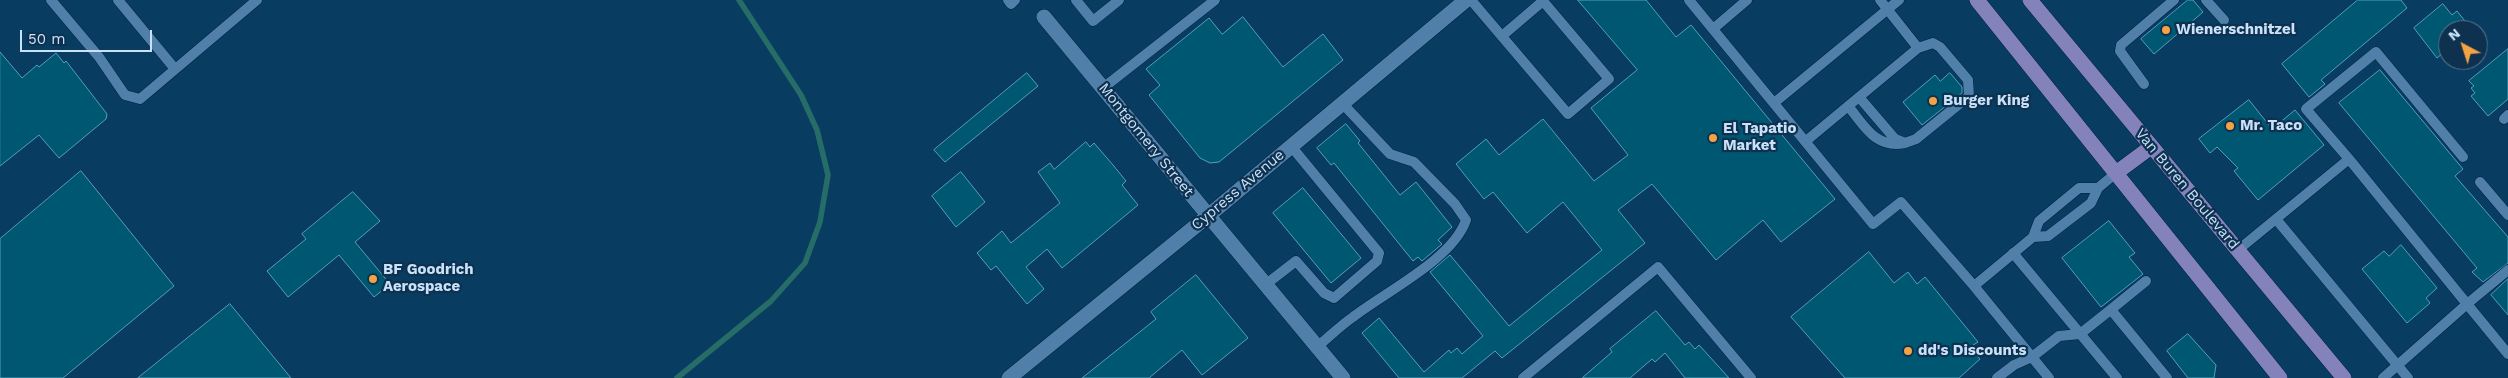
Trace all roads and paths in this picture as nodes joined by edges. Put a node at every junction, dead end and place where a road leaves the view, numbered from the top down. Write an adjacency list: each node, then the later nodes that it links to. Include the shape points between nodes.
1 (51, 0): 25 (lane, via 126,95 140,99)
2 (118, 0): 25 (lane)
3 (1008, 0): 4 (lane, via 1011,4)
4 (1015, 0)
5 (1076, 0): 6 (lane, via 1093,21)
6 (1119, 0)
7 (1215, 0): 27 (lane)
8 (1466, 0): 29 (street, Cypress Avenue)
9 (1471, 0): 23 (lane)
10 (1689, 0): 22 (lane)
11 (1747, 0): 22 (lane)
12 (1880, 0): 19 (lane)
13 (1899, 0): 19 (lane)
14 (1977, 0): 38 (main road)
15 (2030, 0): 35 (main road, Van Buren Boulevard)
16 (2174, 0): 26 (lane, via 2121,45 2120,51)
17 (2206, 0): 21 (lane)
18 (252, 2): 25 (lane)
19 (1888, 9): 24 (lane); 30 (lane)
20 (1044, 17): 27 (street, Montgomery Street)
21 (2224, 20)
22 (1713, 28): 30 (lane)
23 (1502, 36): 23 (lane, via 1568,114 1609,79 1543,1)
24 (1918, 48): 28 (lane); 33 (lane, via 1932,44 1940,47 1968,80 1969,96 1916,139)
25 (175, 69)
26 (2144, 84)
27 (1103, 88): 42 (street, Montgomery Street)
28 (1859, 97): 31 (lane); 33 (lane, via 1895,139)
29 (1342, 103): 34 (street, Cypress Avenue); 54 (lane, via 1390,154 1414,162 1466,220 1461,234 1420,272 1351,318)
30 (1774, 103): 32 (lane)
31 (1848, 106): 32 (lane); 33 (lane, via 1880,142 1891,146)
32 (1806, 141): 50 (lane, via 1873,224 1900,202)
33 (1905, 143)
34 (1291, 146): 42 (street, Cypress Avenue); 49 (lane, via 1379,253 1377,261 1334,298 1324,292 1296,261)
35 (2151, 147): 38 (main road); 45 (main road, Van Buren Boulevard)
36 (2463, 157): 37 (lane, via 2376,52 2306,109)
37 (2350, 159): 43 (lane); 51 (lane)
38 (2116, 173): 40 (lane); 58 (main road)
39 (2480, 182): 41 (lane)
40 (2098, 188): 44 (lane, via 2091,203 2048,236); 44 (lane, via 2079,188 2038,221)
41 (2508, 215)
42 (1208, 216): 49 (street, Montgomery Street); 59 (street, Cypress Avenue)
43 (2276, 218): 45 (lane); 57 (lane)
44 (2033, 237): 46 (lane)
45 (2238, 250): 67 (main road, Van Buren Boulevard)
46 (2013, 253): 50 (lane); 53 (lane)
47 (2508, 270): 51 (lane)
48 (2146, 281): 52 (lane)
49 (1266, 285): 54 (street, Montgomery Street)
50 (1974, 286): 56 (lane)
51 (2467, 304): 55 (lane); 57 (lane)
52 (2109, 311): 53 (lane); 66 (lane)
53 (2080, 334): 56 (lane, via 2059,336); 65 (lane)
54 (1318, 347): 60 (street, Montgomery Street)
55 (2508, 354)
56 (2032, 357): 63 (lane); 64 (lane)
57 (2398, 366): 68 (lane); 69 (lane)
58 (2278, 377)
59 (1009, 378)
60 (1343, 378)
61 (1523, 378): 62 (lane, via 1658,267)
62 (1751, 378)
63 (1997, 378)
64 (2049, 378)
65 (2117, 378)
66 (2167, 378)
67 (2344, 378)
68 (2383, 378)
69 (2408, 378)

